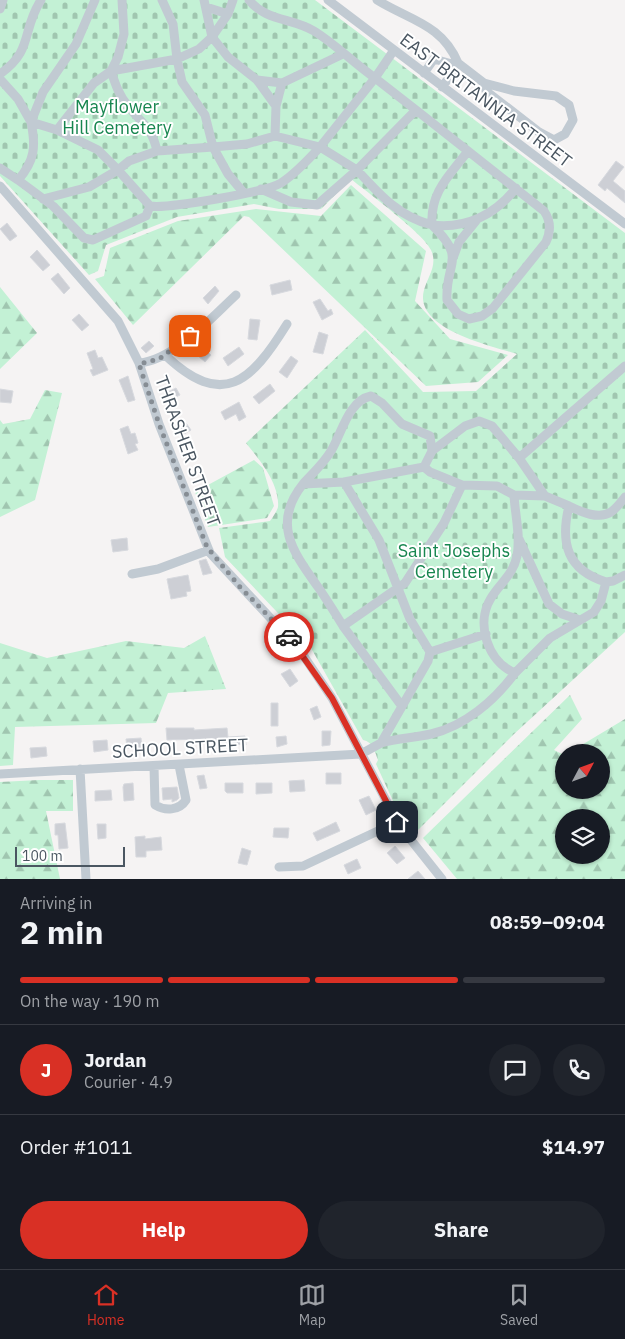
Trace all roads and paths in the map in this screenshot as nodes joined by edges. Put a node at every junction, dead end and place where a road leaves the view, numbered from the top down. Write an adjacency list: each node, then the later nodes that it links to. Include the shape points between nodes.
1 (3, 0): 11 (street)
2 (41, 0): 20 (street, via 22,53)
3 (95, 0): 29 (street, via 76,44 43,92)
4 (122, 0): 18 (street, via 124,34)
5 (162, 0): 16 (street, via 173,24)
6 (233, 0): 12 (street)
7 (249, 0): 15 (street, via 259,11 312,30)
8 (328, 0): 14 (street, EAST BRITANNIA STREET)
9 (377, 0): 17 (street, via 438,34 447,43)
10 (205, 3): 12 (street); 13 (street)
11 (0, 9)
12 (228, 14): 13 (street)
13 (212, 38): 16 (street, via 199,49); 23 (street, via 228,57)
14 (394, 50): 19 (street, EAST BRITANNIA STREET); 21 (street)
15 (343, 54): 21 (street); 24 (street)
16 (177, 59): 18 (street); 32 (street, via 182,82 205,115)
17 (455, 64): 19 (street, via 434,59); 25 (street); 26 (street, via 454,71)
18 (111, 71): 30 (street, via 94,83); 34 (street, via 125,102 151,130)
19 (424, 73): 26 (street, EAST BRITANNIA STREET)
20 (0, 74)
21 (375, 78): 28 (street); 33 (street)
22 (0, 79): 29 (street, via 18,99)
23 (257, 80): 24 (street); 27 (street)
24 (282, 82): 27 (street)
25 (484, 83): 25 (street, via 556,96 569,105 573,120 565,134 554,140 486,91)
26 (442, 87): 47 (street, EAST BRITANNIA STREET)
27 (276, 106): 31 (street)
28 (416, 110): 35 (street); 38 (street)
29 (31, 122): 30 (street); 39 (street, via 35,150 29,166)
30 (57, 130): 37 (street, via 98,150)
31 (275, 136): 32 (street, via 247,144); 33 (street)
32 (213, 147): 34 (street); 43 (street, via 223,167)
33 (320, 147): 38 (street); 42 (street, via 281,183)
34 (157, 151): 37 (street, via 129,161)
35 (468, 151): 41 (street); 48 (street, via 437,192)
36 (0, 168): 39 (street)
37 (118, 170): 44 (street, via 88,187); 45 (street)
38 (357, 170): 42 (street, via 316,205 291,202); 48 (street, via 400,212)
39 (18, 180): 44 (street)
40 (0, 186): 53 (street, THRASHER STREET, via 112,313)
41 (516, 188): 46 (street, via 506,200); 49 (street, via 544,211 550,233 499,300 482,316 463,317 447,300)
42 (261, 189): 43 (street)
43 (243, 192): 45 (street, via 160,208)
44 (43, 199): 45 (street, via 88,240 146,216)
45 (150, 206)
46 (476, 220): 48 (street, via 456,225); 49 (street, via 459,242)
47 (625, 224)
48 (432, 225): 49 (street, via 442,235)
49 (453, 258)
50 (236, 295): 52 (street)
51 (287, 324): 52 (street, via 260,364 233,382 218,385 200,382)
52 (165, 355): 53 (street)
53 (139, 364): 68 (street, THRASHER STREET)
54 (625, 366): 58 (street)
55 (454, 434): 56 (street); 57 (street); 58 (street, via 473,422 486,423 497,431)
56 (430, 436): 57 (street); 61 (street, via 402,424 376,398 366,397 351,410 331,451)
57 (432, 451): 59 (street)
58 (519, 458): 64 (street)
59 (424, 467): 60 (street); 62 (street)
60 (344, 482): 61 (street); 72 (street, via 379,540)
61 (303, 484): 74 (street, via 289,511 290,543)
62 (462, 485): 63 (street, via 497,486); 72 (street, via 444,523)
63 (514, 495): 64 (street); 67 (street)
64 (545, 496): 66 (street)
65 (625, 497): 66 (street, via 606,514 588,513)
66 (569, 506): 71 (street, via 565,540 570,555 581,570)
67 (519, 539): 73 (street, via 549,604 562,614); 75 (street, via 514,566 488,603)
68 (209, 550): 69 (street, via 158,569); 80 (street, THRASHER STREET, via 299,649 332,698)
69 (132, 574)
70 (625, 575): 71 (street)
71 (606, 582): 73 (street, via 598,608)
72 (399, 588): 74 (street); 76 (street, via 410,619)
73 (580, 620): 77 (street, via 544,643)
74 (343, 626): 78 (street)
75 (486, 634): 76 (street); 77 (street, via 494,657 501,666)
76 (430, 652): 78 (street, via 428,661)
77 (515, 673): 79 (street, via 488,703 454,725 431,734)
78 (401, 705): 79 (street)
79 (380, 743): 80 (street)
80 (361, 754): 81 (street, SCHOOL STREET); 85 (street, THRASHER STREET)
81 (178, 764): 82 (street, SCHOOL STREET); 82 (street, via 186,800 174,808 155,805)
82 (154, 766): 83 (street, SCHOOL STREET)
83 (80, 769): 84 (street, SCHOOL STREET); 87 (street)
84 (0, 774)
85 (397, 822): 86 (street, via 303,866); 88 (street, THRASHER STREET)
86 (280, 867)
87 (86, 879)
88 (442, 879)

